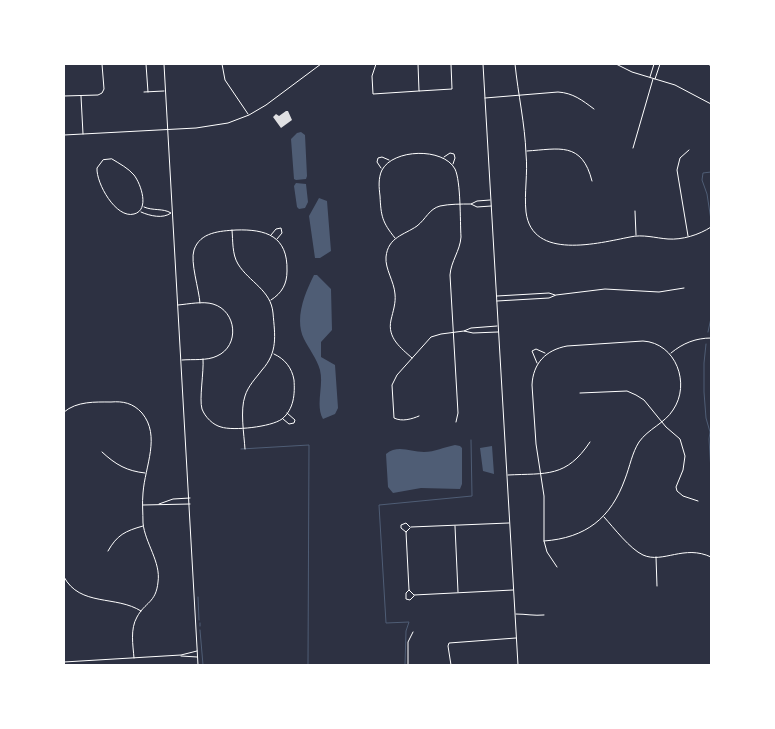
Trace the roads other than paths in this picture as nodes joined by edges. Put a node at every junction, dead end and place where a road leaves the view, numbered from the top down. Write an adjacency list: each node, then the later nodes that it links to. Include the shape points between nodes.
1 (102, 64): 23 (street, via 102,93)
2 (146, 64): 21 (street)
3 (164, 64): 18 (street)
4 (222, 64): 28 (street, via 225,80)
5 (321, 64): 28 (street)
6 (376, 64): 19 (street, via 372,76 373,94)
7 (418, 64): 19 (street)
8 (451, 64): 19 (street, via 452,89)
9 (483, 64): 25 (street)
10 (515, 64): 24 (street)
11 (616, 64): 16 (street)
12 (654, 64): 16 (street)
13 (660, 64): 17 (street)
14 (708, 64): 15 (street)
15 (711, 66)
16 (650, 77): 17 (street)
17 (654, 79): 26 (street, via 674,85); 32 (street)
18 (165, 91): 21 (street); 29 (street)
19 (419, 91)
20 (144, 92): 21 (street)
21 (148, 92)
22 (64, 96): 23 (street)
23 (81, 96): 30 (street)
24 (519, 96): 25 (street); 27 (street, via 566,93); 34 (street)
25 (485, 98): 40 (street)
26 (711, 104)
27 (594, 109)
28 (249, 115): 29 (street, via 215,125)
29 (167, 129): 30 (street); 47 (street)
30 (83, 134): 31 (street)
31 (64, 135)
32 (633, 148)
33 (690, 150): 52 (street, via 680,158 677,170)
34 (526, 151): 39 (street, via 556,148 573,152 586,163); 51 (street, via 526,214 539,236 561,245)
35 (443, 157): 36 (street, via 414,154); 37 (street); 37 (street, via 454,154)
36 (390, 160): 38 (street); 38 (street, via 378,158)
37 (452, 165): 41 (street, via 457,177)
38 (382, 170): 53 (street, via 379,180 382,217)
39 (592, 181)
40 (490, 200): 42 (street); 43 (street)
41 (459, 204): 42 (street); 53 (street, via 432,210 416,227); 66 (street, via 460,244 450,275)
42 (471, 204): 43 (street)
43 (491, 206): 58 (street)
44 (143, 207): 46 (street); 46 (street, via 142,192 129,169 112,160 103,160 96,173 110,202 126,214); 47 (street)
45 (635, 211): 51 (street)
46 (140, 212): 47 (street, via 149,216 168,216)
47 (171, 213): 63 (street)
48 (711, 227): 52 (street)
49 (232, 230): 50 (street, via 258,230); 60 (street, via 238,264); 62 (street, via 209,234 195,247 192,261)
50 (271, 235): 54 (street); 54 (street, via 281,228 282,233)
51 (636, 236): 52 (street, via 669,239)
52 (689, 236)
53 (395, 238): 72 (street, via 386,257 395,293 390,329 396,343)
54 (277, 240): 60 (street, via 286,257 287,275 283,290)
55 (684, 288): 57 (street, via 659,292 605,289)
56 (535, 294): 57 (street); 58 (street); 59 (street)
57 (556, 295): 59 (street)
58 (496, 296): 61 (street)
59 (536, 299): 61 (street)
60 (271, 300): 70 (street)
61 (496, 302): 64 (street)
62 (200, 303): 63 (street); 73 (street, via 220,307 233,326 232,338 225,351)
63 (177, 305): 74 (street)
64 (498, 326): 65 (street); 67 (street)
65 (464, 331): 66 (street); 67 (street)
66 (454, 332): 72 (street, via 431,338); 82 (street)
67 (498, 332): 89 (street)
68 (711, 338): 69 (street, via 691,341)
69 (670, 353): 71 (street, via 657,344 643,341 567,346); 81 (street, via 678,368 680,393 674,408)
70 (273, 354): 78 (street, via 286,362 293,377 294,396); 83 (street, via 246,394)
71 (546, 354): 75 (street); 75 (street, via 536,349 532,351)
72 (412, 358): 79 (street, via 392,385 393,416 398,420)
73 (203, 359): 74 (street); 83 (street, via 201,401 205,415 222,427)
74 (181, 360): 90 (street)
75 (538, 363): 87 (street, via 532,385)
76 (580, 393): 81 (street, via 618,390 632,393 644,400)
77 (64, 412): 88 (street, via 84,403 122,401 139,410 151,428)
78 (287, 413): 80 (street); 80 (street, via 295,420 294,423 289,424)
79 (419, 416)
80 (282, 418): 83 (street, via 268,425)
81 (662, 421): 91 (street, via 680,439 684,451 677,491); 95 (street, via 639,442 617,498)
82 (456, 422)
83 (244, 427): 85 (street)
84 (590, 442): 87 (street, via 569,466)
85 (245, 449)
86 (102, 452): 88 (street, via 113,463)
87 (540, 473): 89 (street); 101 (street)
88 (146, 474): 94 (street)
89 (506, 475): 96 (street)
90 (190, 498): 92 (street); 93 (street)
91 (698, 501)
92 (158, 504): 93 (street); 94 (street)
93 (190, 504): 117 (street)
94 (142, 505): 98 (street)
95 (604, 516): 101 (street, via 573,536); 103 (street, via 639,552)
96 (509, 523): 97 (street); 109 (street)
97 (455, 525): 99 (street); 110 (street)
98 (144, 526): 102 (street, via 128,530 115,540); 112 (street, via 159,579 152,601)
99 (411, 527): 100 (street); 100 (street, via 401,525)
100 (406, 532): 108 (street)
101 (544, 541): 105 (street)
102 (108, 552)
103 (656, 557): 104 (street, via 689,552); 107 (street)
104 (711, 557)
105 (557, 567)
106 (64, 577): 112 (street, via 81,595 124,603)
107 (657, 586)
108 (409, 590): 111 (street); 111 (street, via 406,599 410,600)
109 (513, 590): 110 (street); 113 (street)
110 (458, 593): 111 (street)
111 (414, 595)
112 (142, 611): 120 (street, via 134,627)
113 (514, 614): 114 (street); 116 (street)
114 (544, 616)
115 (412, 632): 123 (street, via 408,642)
116 (516, 638): 124 (street, via 449,643); 125 (street)
117 (198, 651): 118 (street); 119 (street)
118 (180, 655): 119 (street); 120 (street)
119 (198, 657): 122 (street)
120 (134, 658): 121 (street)
121 (64, 662)
122 (198, 665)
123 (408, 665)
124 (451, 665)
125 (518, 665)

